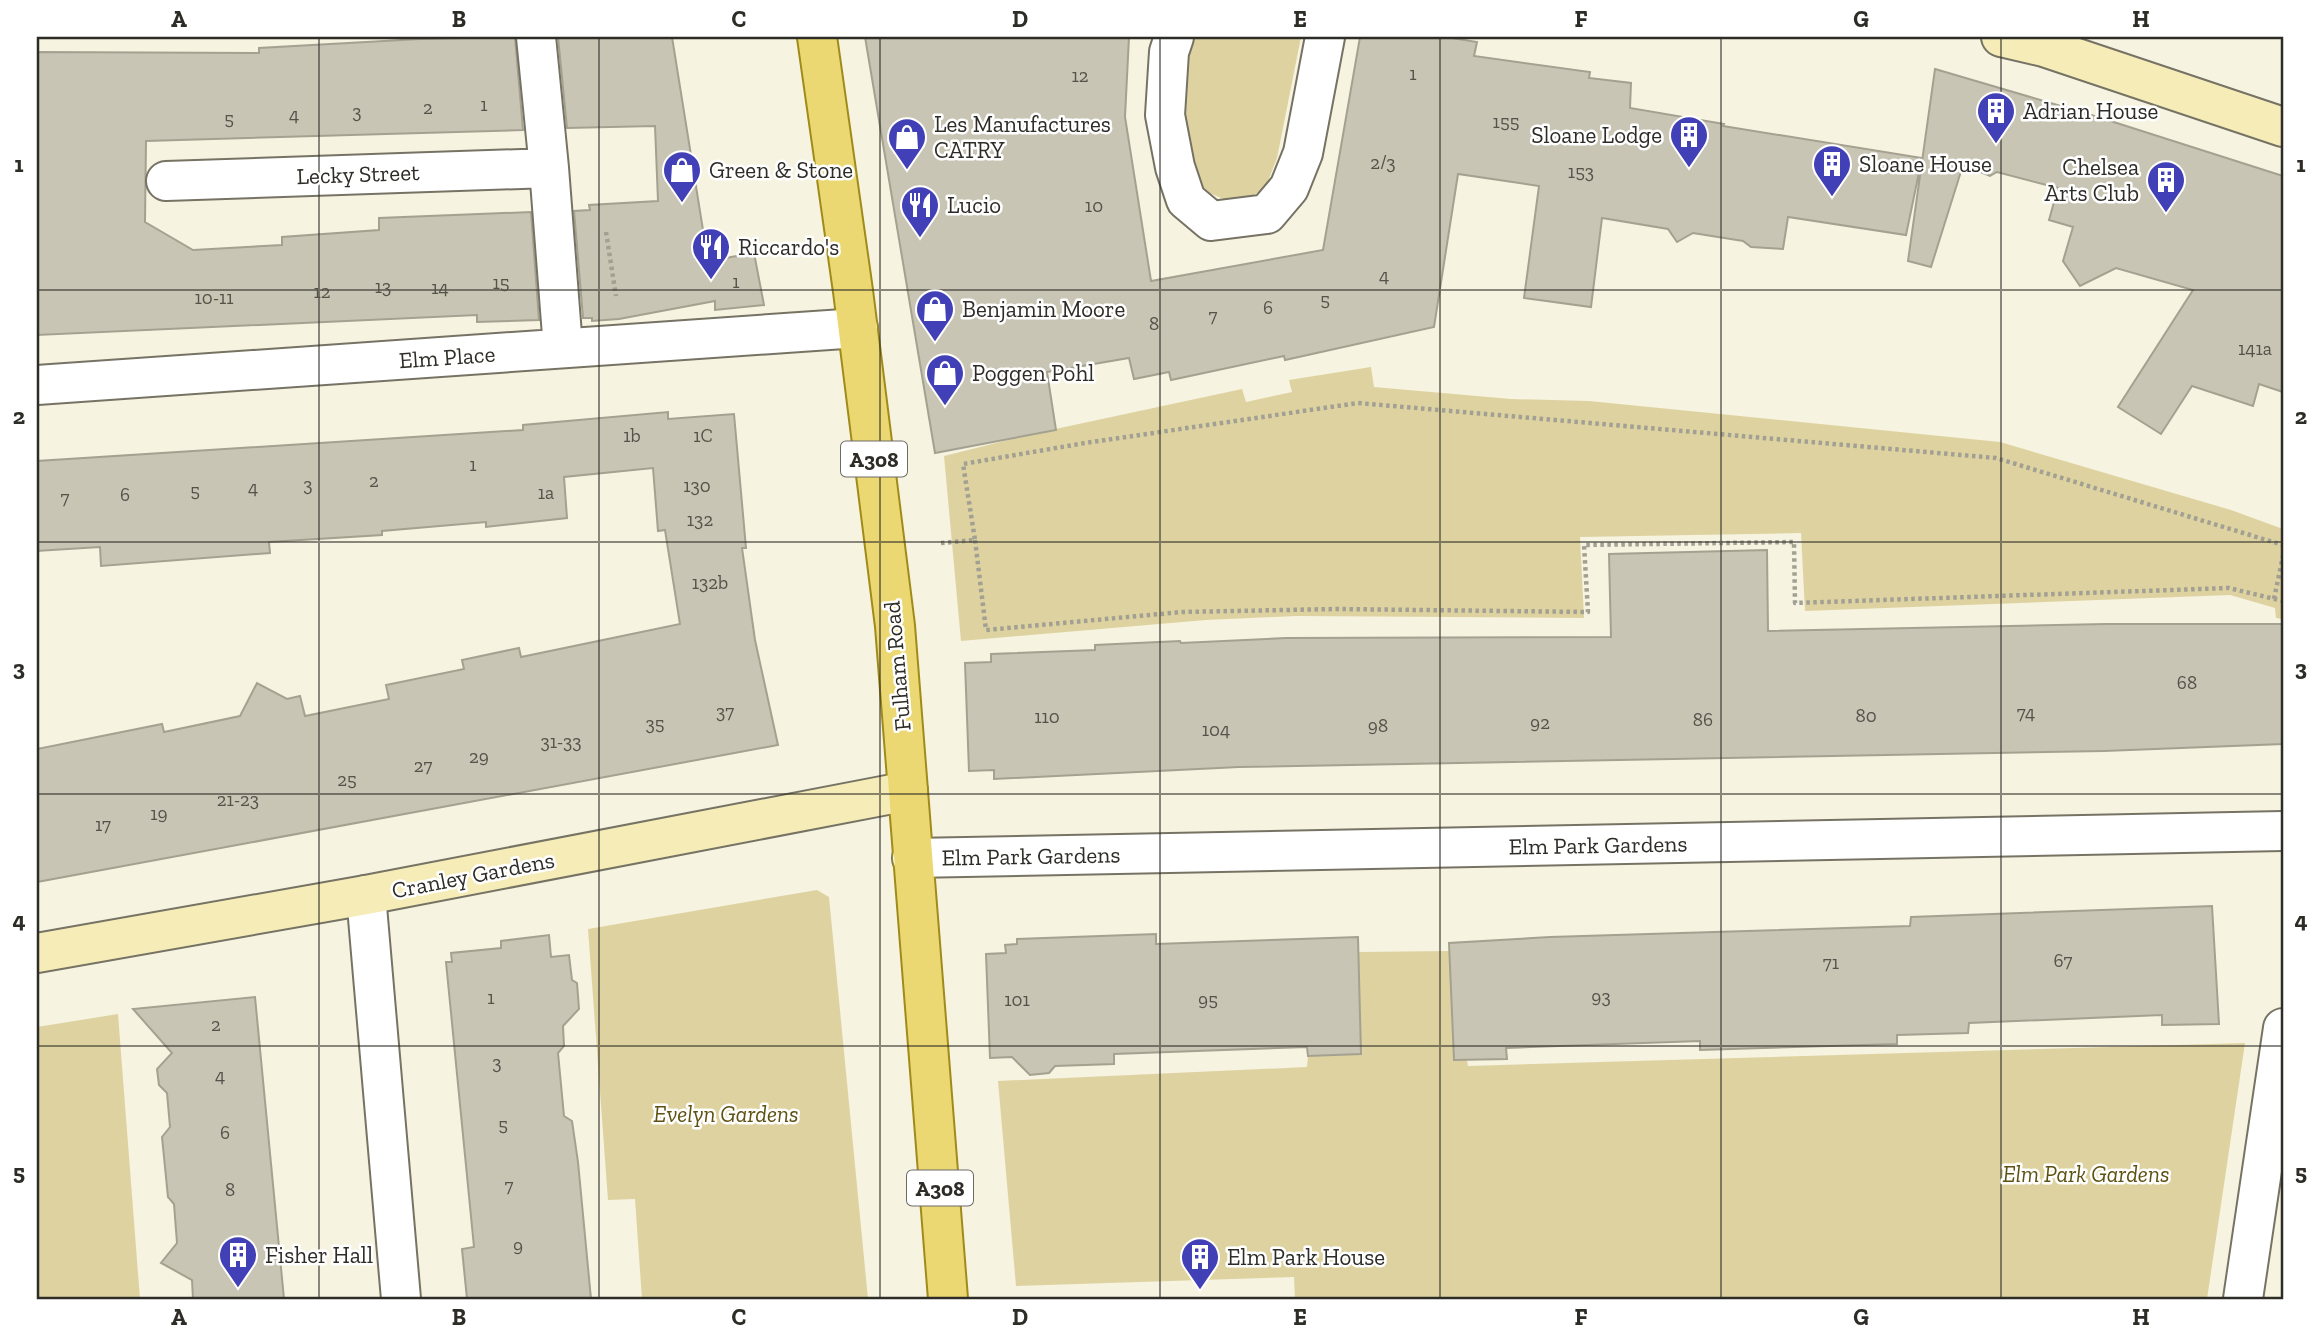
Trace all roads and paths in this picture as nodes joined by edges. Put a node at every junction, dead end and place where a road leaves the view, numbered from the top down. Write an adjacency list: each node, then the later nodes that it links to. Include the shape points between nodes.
1 (536, 37): 7 (street)
2 (817, 37): 9 (main road, Fulham Road / A308)
3 (1174, 37): 4 (street, via 1165,115 1175,167 1186,200 1212,221 1267,214 1289,188 1303,153)
4 (1325, 37)
5 (2001, 37): 6 (street, via 2044,47)
6 (2283, 127)
7 (549, 168): 8 (street, Lecky Street); 10 (street)
8 (166, 181)
9 (858, 328): 10 (street, Elm Place); 18 (main road, Fulham Road / A308, via 895,626)
10 (563, 348): 11 (street, Elm Place)
11 (37, 385)
12 (975, 540): 13 (path); 14 (path, via 963,464 1358,403 1997,458); 16 (path, via 986,630 1182,612 1588,612 1584,545 1794,542 1795,603 2229,588)
13 (941, 543)
14 (2283, 545)
15 (2283, 556): 16 (path)
16 (2274, 599): 17 (path)
17 (2283, 601)
18 (908, 791): 20 (main road, Fulham Road / A308); 21 (street, Cranley Gardens)
19 (2283, 831): 20 (street, Elm Park Gardens)
20 (912, 858): 25 (main road, Fulham Road / A308)
21 (366, 895): 22 (street, Cranley Gardens); 24 (street)
22 (37, 953)
23 (2283, 1028): 26 (street)
24 (401, 1299)
25 (948, 1299)
26 (2243, 1299)

